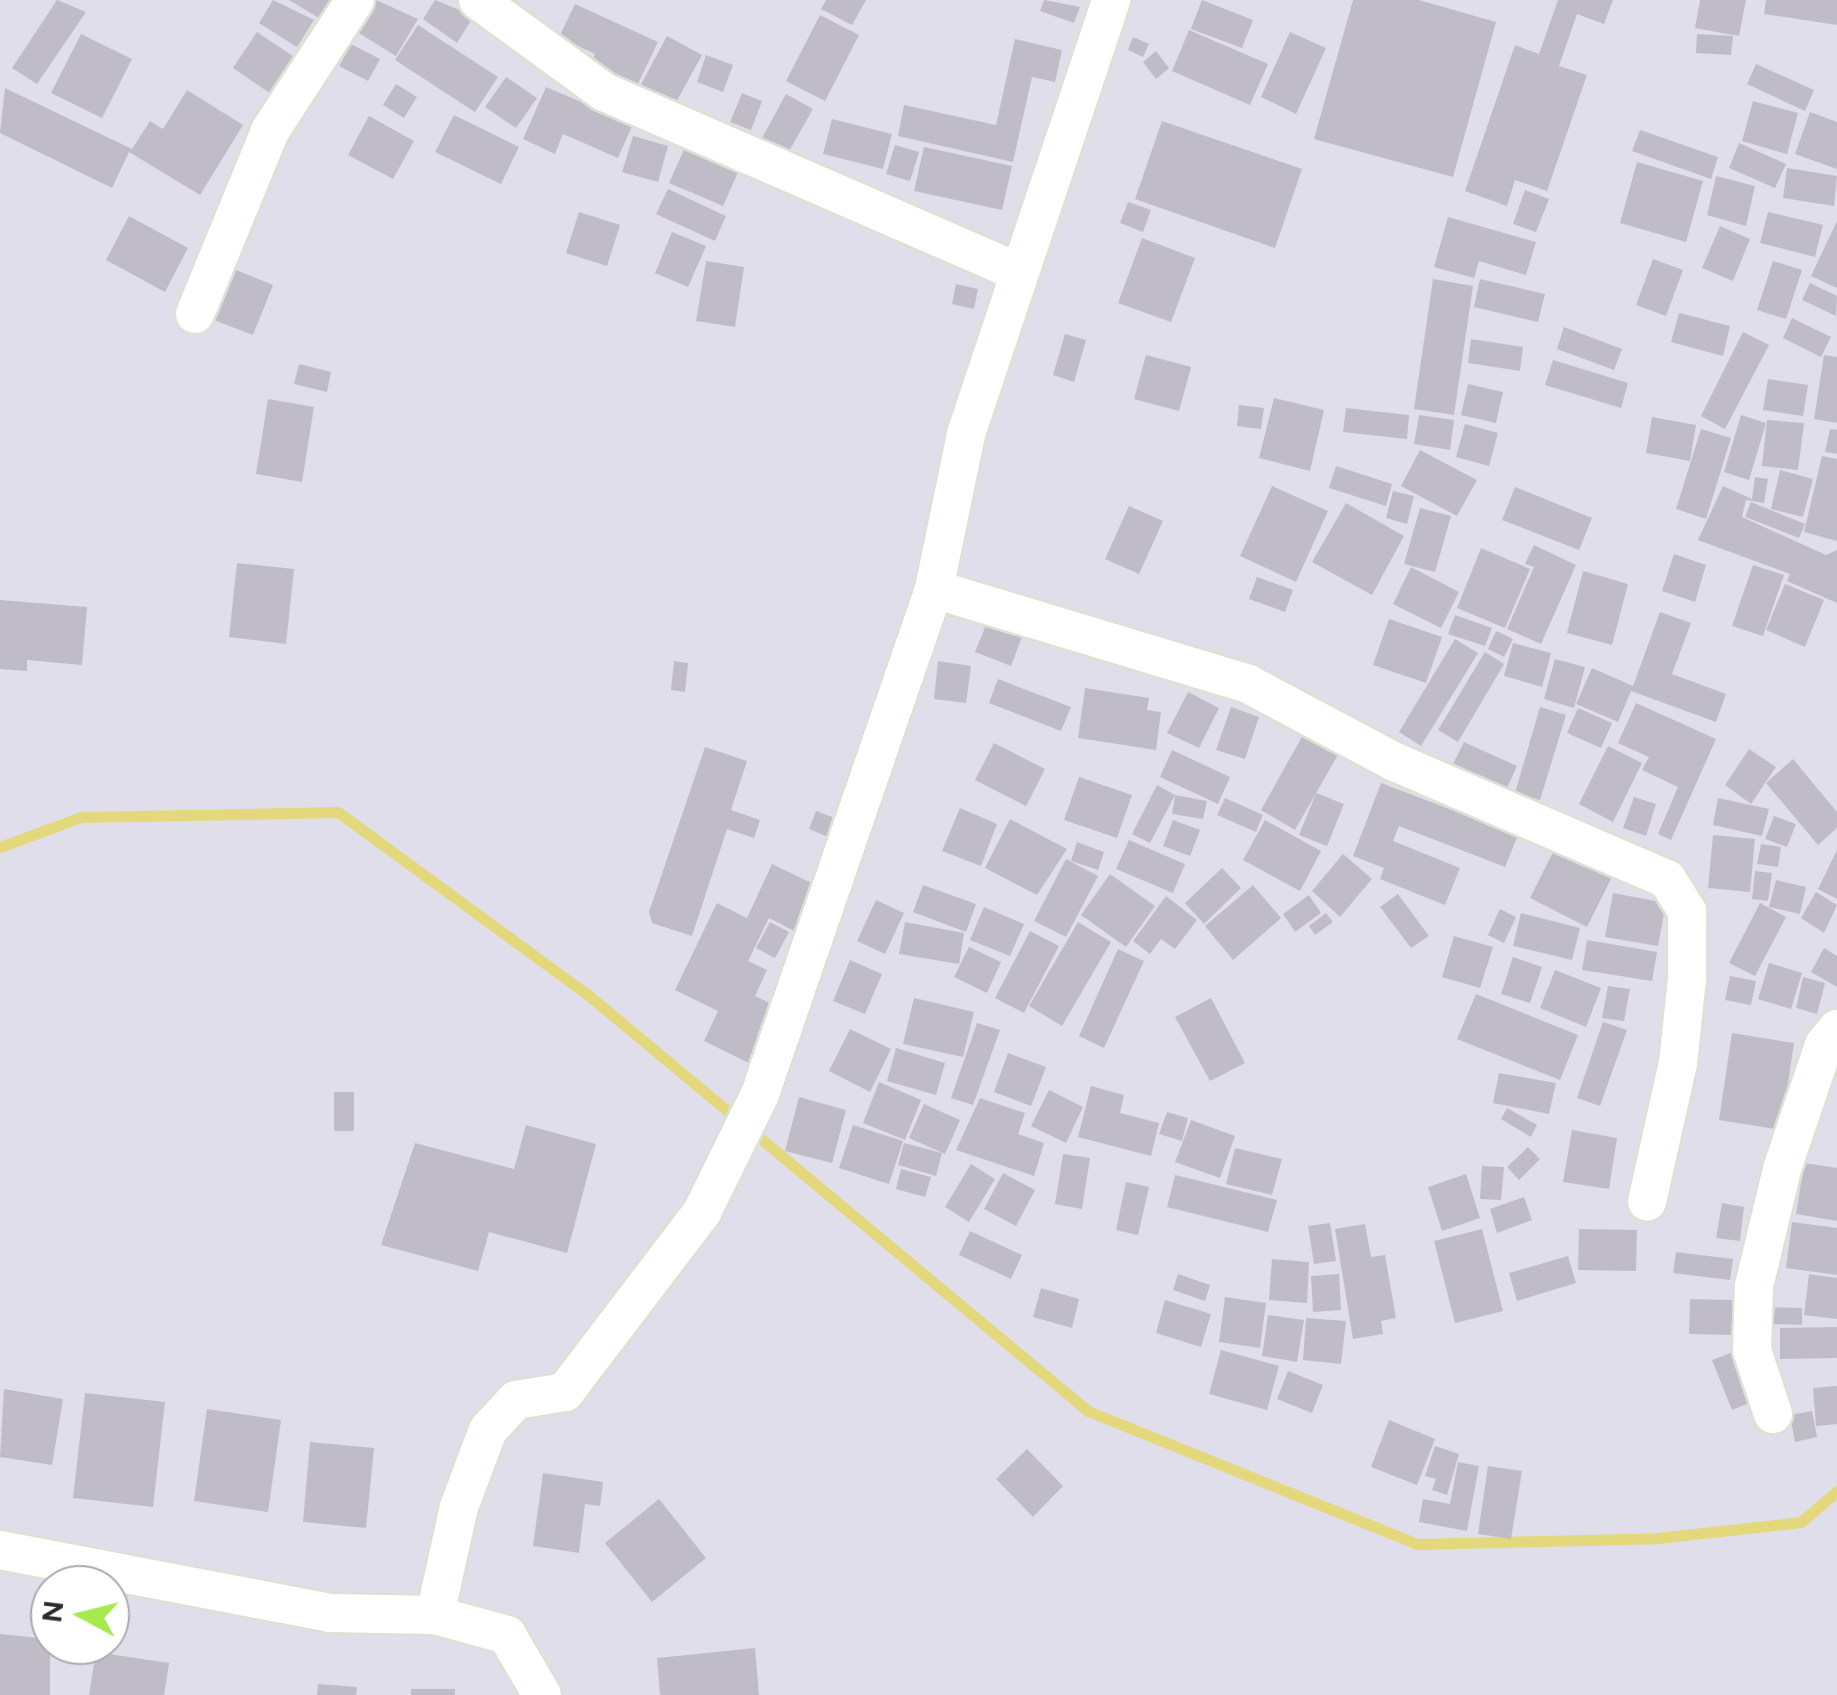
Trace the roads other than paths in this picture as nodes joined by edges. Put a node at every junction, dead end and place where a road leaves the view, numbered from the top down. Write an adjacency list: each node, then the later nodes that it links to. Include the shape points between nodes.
1 (355, 0): 5 (street, via 270,131)
2 (478, 0): 4 (street, via 604,92)
3 (1111, 0): 4 (street)
4 (1018, 272): 6 (street, via 966,434)
5 (196, 314)
6 (934, 589): 8 (street, via 1248,684 1395,762 1668,879 1687,911 1687,979 1678,1063); 11 (street, via 760,1094 702,1212 565,1392 516,1400 488,1430 459,1506)
7 (1837, 1029): 9 (street, via 1824,1045 1782,1170 1754,1286 1752,1350)
8 (1648, 1202)
9 (1773, 1414)
10 (0, 1550): 11 (street, via 330,1612)
11 (435, 1616): 12 (street, via 507,1636)
12 (542, 1695)

